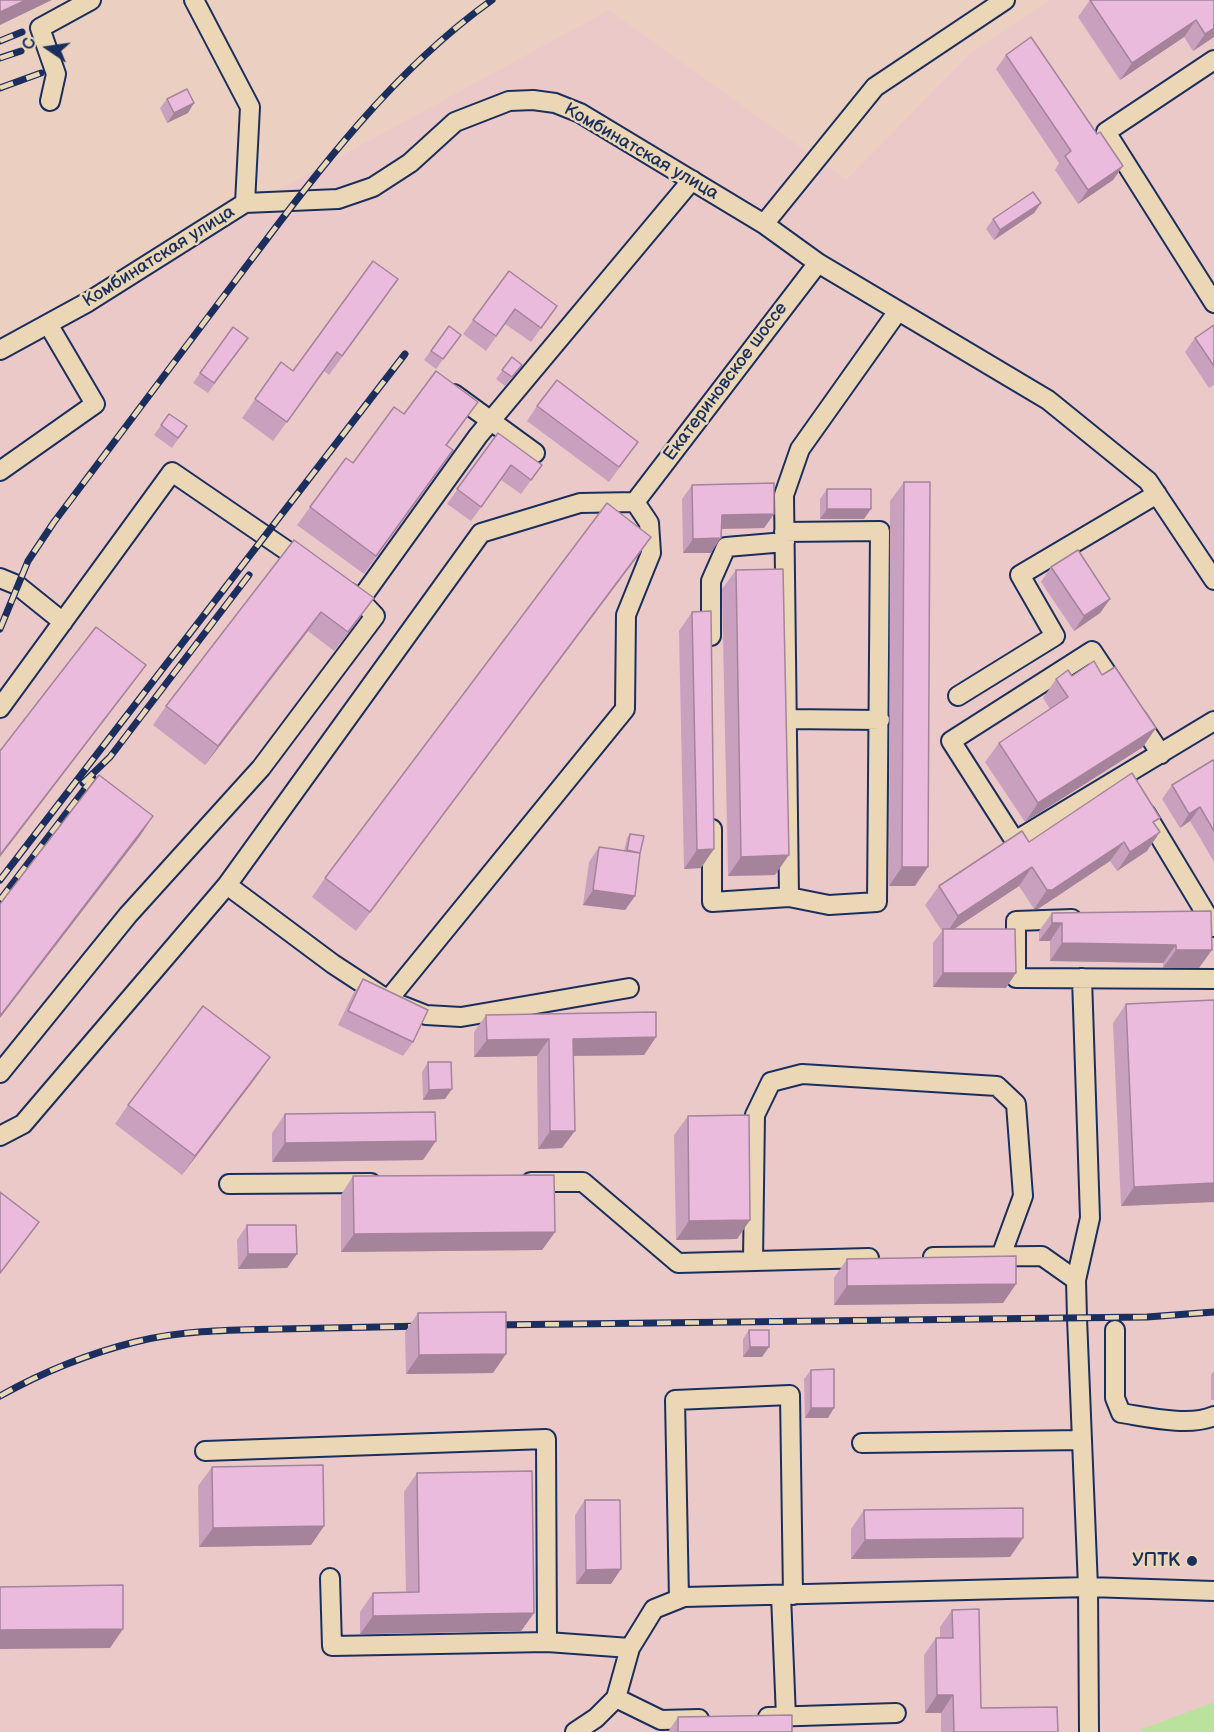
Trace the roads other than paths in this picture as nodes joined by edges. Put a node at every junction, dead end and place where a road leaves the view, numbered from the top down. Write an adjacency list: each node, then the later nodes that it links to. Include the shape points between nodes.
1 (91, 0): 5 (street, via 40,28 56,74)
2 (194, 0): 7 (street, via 250,107)
3 (1005, 0): 8 (street, via 875,87)
4 (1214, 60): 10 (street, via 1106,132)
5 (50, 101)
6 (692, 180): 7 (street, Комбинатская улица, via 580,113 555,103 508,101 455,122 410,163 373,188 338,199); 8 (street, Комбинатская улица); 15 (street)
7 (245, 203): 12 (street, Комбинатская улица)
8 (764, 224): 9 (street, Комбинатская улица)
9 (818, 263): 11 (street, Комбинатская улица); 19 (street, Екатериновское шоссе)
10 (1214, 303)
11 (898, 311): 18 (street, Комбинатская улица, via 1048,400 1148,481); 20 (street, via 800,449 784,495)
12 (48, 324): 13 (street, Комбинатская улица); 17 (street, via 95,404)
13 (0, 350)
14 (437, 382): 15 (street)
15 (491, 420): 16 (street); 23 (street)
16 (535, 453)
17 (0, 471)
18 (1157, 494): 22 (street, Комбинатская улица); 26 (street, via 1020,575 1055,636)
19 (634, 502): 34 (street, via 580,503 482,533); 42 (street, via 649,523 651,553 626,615 625,709)
20 (784, 537): 25 (street, via 726,547 711,581); 28 (street); 29 (street, via 880,531)
21 (0, 578): 24 (street, via 17,585)
22 (1214, 580)
23 (360, 600): 24 (street, via 172,472); 43 (street, via 375,616 261,768 128,915)
24 (63, 622): 27 (street)
25 (711, 652)
26 (958, 696)
27 (0, 708)
28 (787, 719): 29 (street); 35 (street)
29 (880, 720): 35 (street, via 877,902 829,905)
30 (1214, 721): 31 (street)
31 (1161, 754): 32 (street); 32 (street, via 1092,651 951,741 1015,841)
32 (1124, 776): 38 (street)
33 (712, 807): 35 (street, via 712,902)
34 (227, 885): 42 (street); 44 (street, via 23,1124)
35 (789, 897)
36 (1182, 913): 38 (street)
37 (1087, 918): 39 (street, via 1016,921 1016,978)
38 (1210, 920)
39 (1082, 978): 40 (street); 52 (street, via 1090,1218)
40 (1214, 979)
41 (629, 988): 42 (street, via 461,1017 426,1015)
42 (388, 1000)
43 (0, 1073)
44 (0, 1136)
45 (512, 1182): 51 (street, via 583,1182 678,1263)
46 (394, 1183): 47 (street)
47 (230, 1184)
48 (1001, 1256): 50 (street); 51 (street, via 1023,1196 1016,1104 997,1086 802,1074 771,1082 755,1115); 52 (street, via 1042,1256)
49 (883, 1258): 51 (street)
50 (918, 1258)
51 (753, 1260)
52 (1076, 1280): 55 (street)
53 (1115, 1330): 54 (street, via 1115,1398 1121,1413 1158,1419 1206,1420)
54 (1214, 1416)
55 (1082, 1440): 56 (street); 59 (street)
56 (862, 1443)
57 (205, 1451): 63 (street, via 546,1439)
58 (330, 1578): 63 (street, via 332,1647)
59 (1088, 1587): 60 (street); 61 (street); 72 (street)
60 (1214, 1591)
61 (787, 1595): 62 (street); 62 (street, via 790,1395 675,1400); 67 (street)
62 (678, 1599): 64 (street, via 654,1609)
63 (547, 1642): 64 (street)
64 (630, 1648): 65 (street)
65 (616, 1698): 69 (street, via 661,1720); 70 (street)
66 (896, 1713): 67 (street)
67 (786, 1717): 68 (street)
68 (752, 1718)
69 (718, 1719)
70 (599, 1725): 71 (street)
71 (575, 1732)
72 (1089, 1732)

